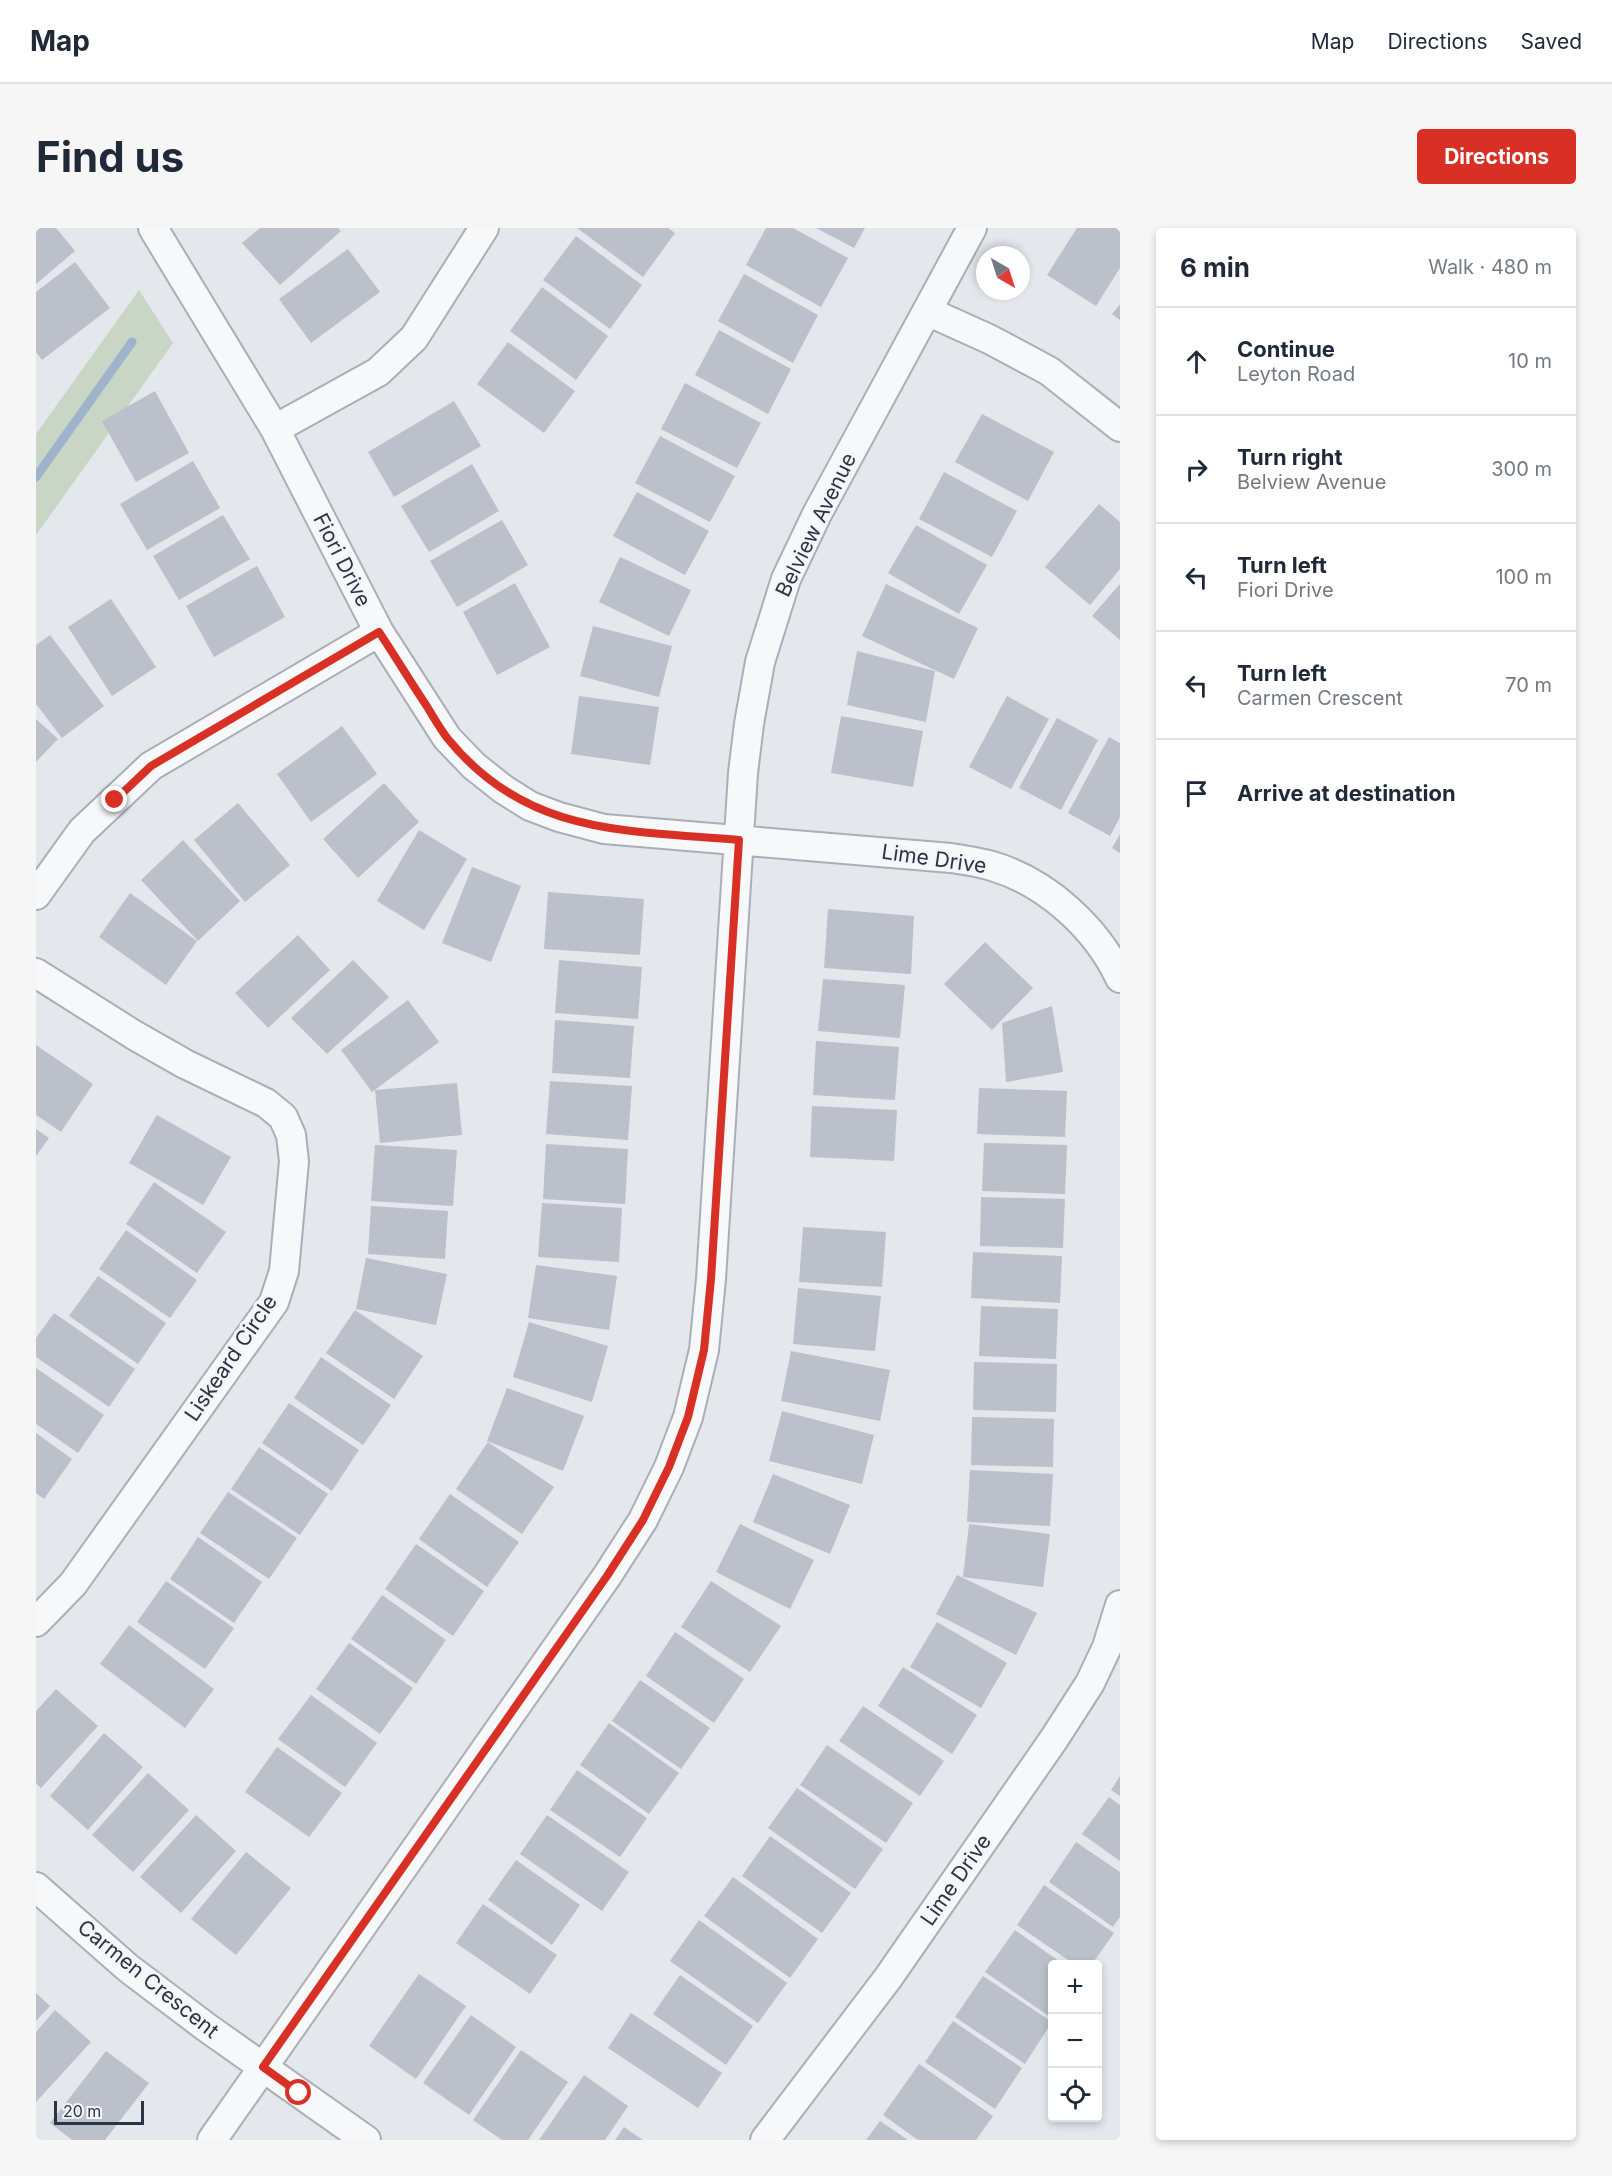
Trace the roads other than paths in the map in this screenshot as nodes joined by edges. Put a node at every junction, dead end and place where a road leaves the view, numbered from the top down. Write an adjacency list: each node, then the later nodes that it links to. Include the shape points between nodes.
1 (153, 228): 6 (street, Fiori Drive)
2 (484, 228): 6 (street, via 414,338 378,372)
3 (972, 228): 4 (street, Belview Avenue)
4 (927, 311): 5 (street, via 1050,371); 8 (street, Belview Avenue, via 786,579 760,662 748,724)
5 (1120, 427)
6 (275, 429): 7 (street, Fiori Drive)
7 (379, 632): 8 (street, Fiori Drive, via 447,738 474,766 530,806 604,829); 9 (street, via 151,766 82,831)
8 (739, 840): 11 (street, Lime Drive, via 951,858 992,866 1025,880 1061,903 1112,960); 15 (street, Belview Avenue, via 705,1338 688,1417 669,1467 643,1520 607,1576)
9 (36, 895)
10 (36, 973): 13 (street, Liskeard Circle, via 174,1058 266,1103 284,1118 294,1161 284,1271 273,1302 73,1584)
11 (1120, 978)
12 (1120, 1605): 18 (street, Lime Drive, via 1090,1683 1054,1739 888,1978)
13 (36, 1622)
14 (36, 1887): 15 (street, Carmen Crescent, via 128,1968)
15 (263, 2067): 16 (street, Belview Avenue); 17 (street, Carmen Crescent)
16 (212, 2140)
17 (366, 2140)
18 (765, 2140)

